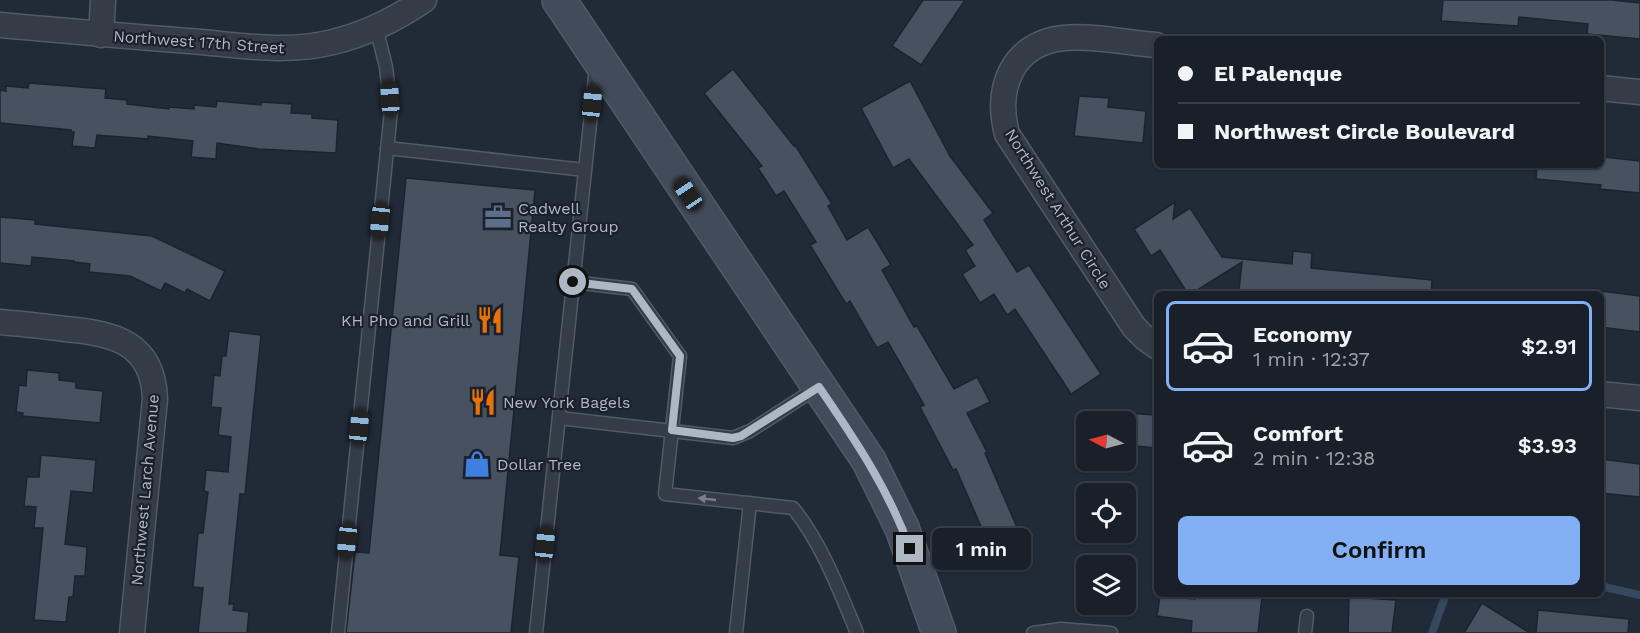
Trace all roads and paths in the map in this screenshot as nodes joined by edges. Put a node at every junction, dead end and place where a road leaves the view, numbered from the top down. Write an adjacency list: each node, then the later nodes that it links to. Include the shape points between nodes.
1 (103, 0): 6 (street)
2 (424, 0): 5 (street, Northwest 17th Street)
3 (559, 0): 8 (main road)
4 (0, 25): 6 (street, Northwest 17th Street)
5 (376, 27): 6 (street, Northwest 17th Street, via 332,43 287,49); 11 (lane, via 389,84)
6 (101, 35)
7 (1154, 45): 15 (street, Northwest Arthur Circle, via 1064,38 1039,44 1026,51 1011,70 1002,101 1007,134 1134,327)
8 (597, 58): 12 (lane); 16 (main road)
9 (1604, 88): 10 (street)
10 (1640, 92)
11 (387, 148): 12 (lane); 24 (lane)
12 (585, 170): 13 (lane)
13 (573, 282): 19 (lane); 20 (lane, via 632,289 680,356)
14 (0, 322): 23 (street, Northwest Larch Avenue, via 95,332 121,339 139,352 151,371 155,399)
15 (1154, 345)
16 (819, 387): 20 (lane, via 741,436); 28 (main road, via 869,461 902,528)
17 (1604, 394): 18 (street)
18 (1640, 398)
19 (559, 418): 20 (lane); 25 (lane)
20 (672, 430): 21 (lane, one-way to 20, via 665,494)
21 (750, 503): 26 (lane); 27 (lane, via 793,508 816,543)
22 (1307, 616): 31 (lane)
23 (132, 633)
24 (338, 633)
25 (536, 633)
26 (736, 633)
27 (857, 633)
28 (939, 633)
29 (1034, 633): 30 (lane, via 1061,629)
30 (1111, 633)
31 (1305, 633)

